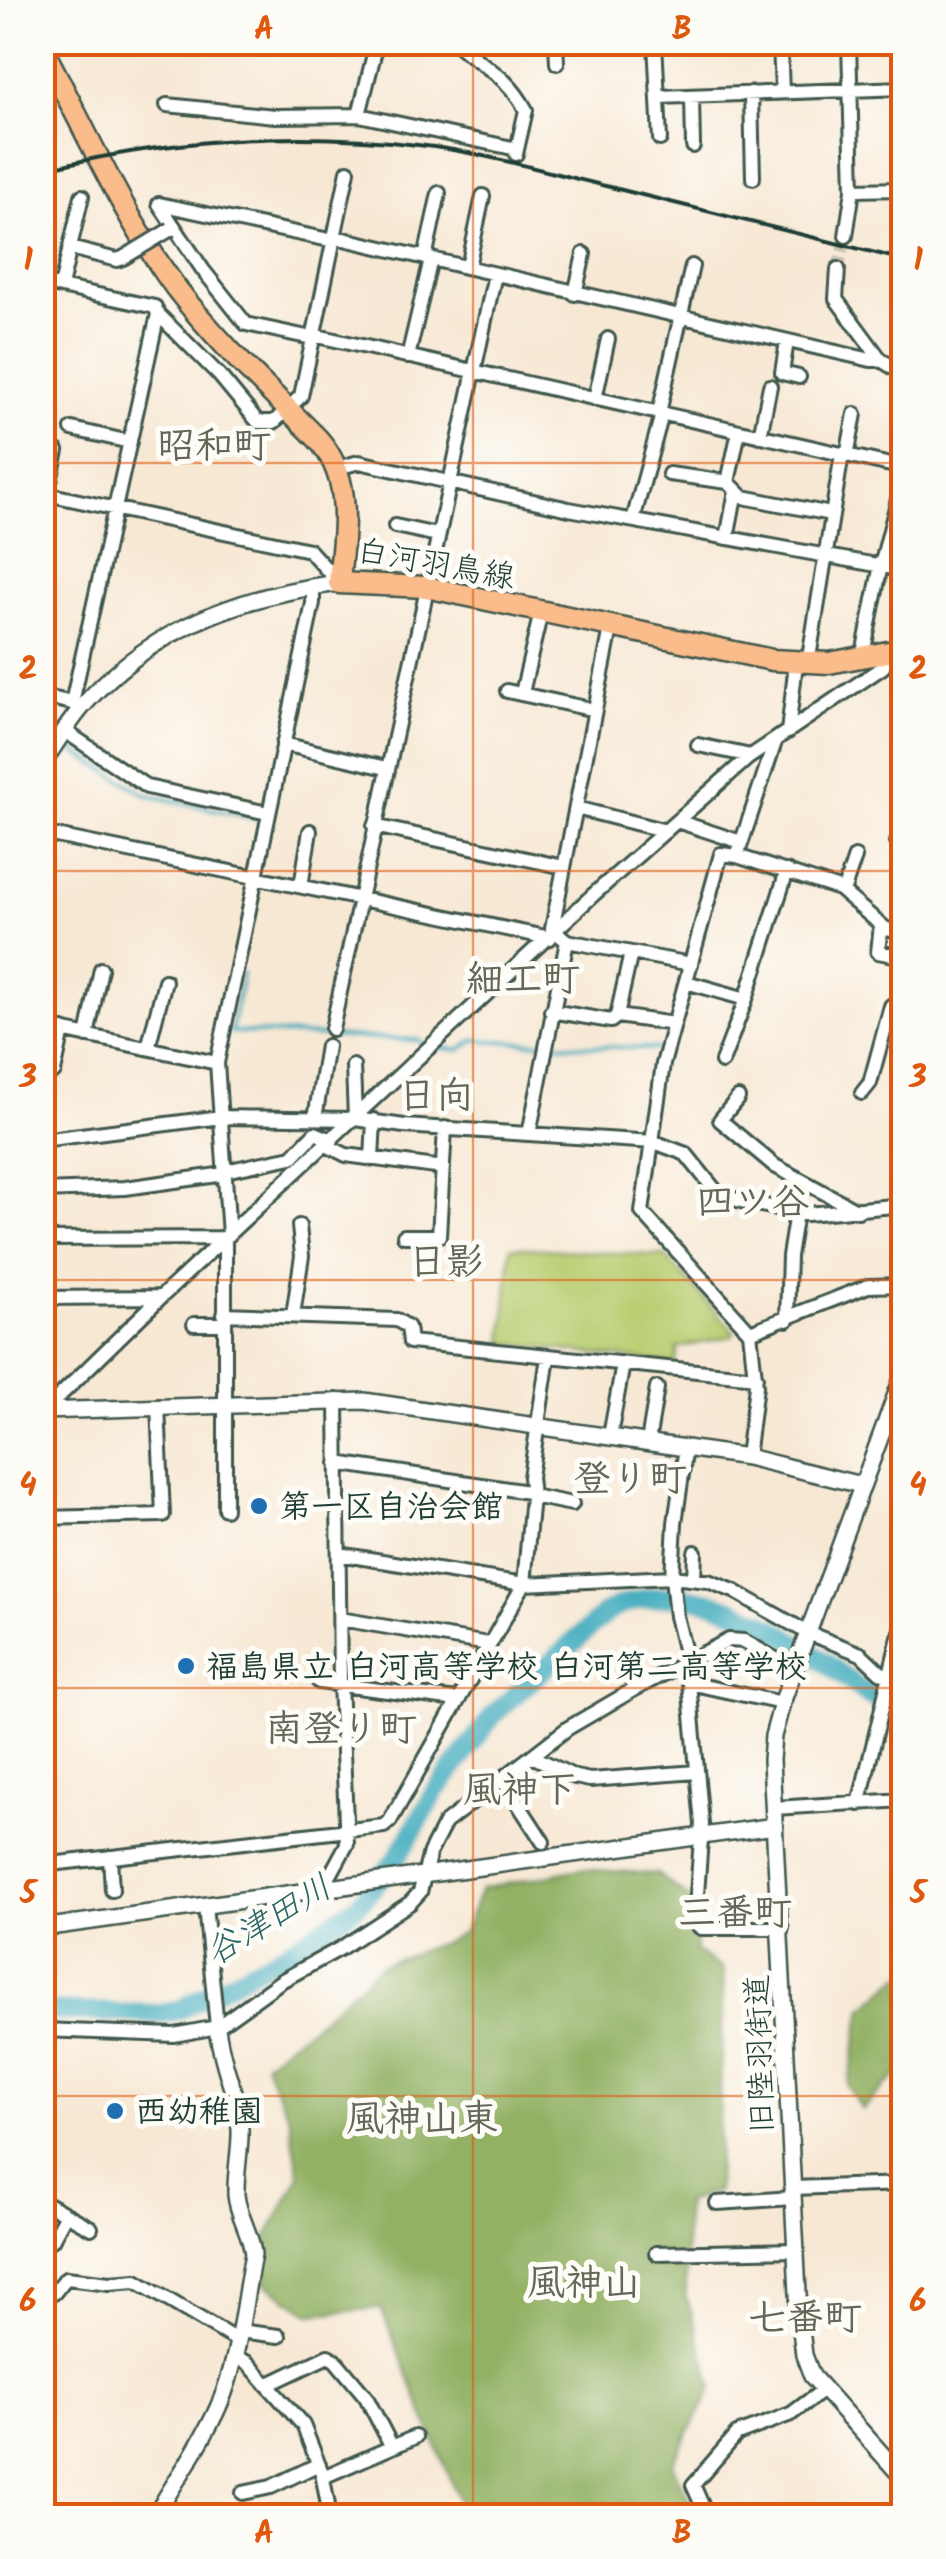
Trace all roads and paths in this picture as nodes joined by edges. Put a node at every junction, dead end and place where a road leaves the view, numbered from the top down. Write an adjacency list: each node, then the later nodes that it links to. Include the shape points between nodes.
1 (377, 42): 16 (street)
2 (455, 42): 16 (street, via 499,74 526,110 516,153)
3 (556, 42): 8 (street)
4 (656, 42): 14 (street)
5 (780, 42): 11 (street)
6 (849, 42): 10 (street)
7 (42, 48): 51 (main road, via 128,212 176,287)
8 (558, 63)
9 (904, 88): 10 (street)
10 (851, 90): 11 (street); 22 (street)
11 (782, 92): 12 (street)
12 (751, 94): 13 (street); 20 (street)
13 (692, 96): 14 (street); 18 (street)
14 (659, 97): 17 (street)
15 (167, 105): 16 (street, via 275,116)
16 (358, 115)
17 (660, 139)
18 (693, 146)
19 (348, 170): 28 (street)
20 (753, 178)
21 (904, 189): 22 (street)
22 (853, 190): 27 (street)
23 (440, 193): 31 (street)
24 (82, 196): 29 (street)
25 (484, 196): 33 (street)
26 (173, 228): 28 (street, via 159,204); 29 (street, bridge, via 117,260); 41 (street, via 246,324)
27 (846, 236)
28 (335, 239): 31 (street); 41 (street)
29 (70, 248): 37 (street)
30 (584, 254): 38 (street)
31 (428, 258): 33 (street); 44 (street)
32 (692, 266): 40 (street)
33 (468, 268): 35 (street)
34 (838, 270): 45 (street, via 836,299)
35 (496, 274): 38 (street); 46 (street)
36 (42, 283): 37 (street)
37 (60, 286): 39 (street, via 155,307)
38 (575, 294): 40 (street)
39 (158, 314): 51 (street, via 258,422 274,422); 57 (street)
40 (681, 319): 43 (street); 52 (street)
41 (313, 337): 44 (street); 51 (street, via 301,396)
42 (608, 339): 50 (street)
43 (787, 341): 45 (street); 48 (street, via 782,373)
44 (408, 357): 46 (street)
45 (881, 360): 47 (street)
46 (472, 371): 50 (street); 63 (street)
47 (904, 374)
48 (799, 378)
49 (770, 386): 56 (street)
50 (595, 399): 52 (street)
51 (288, 409): 60 (main road)
52 (661, 414): 55 (street); 68 (street)
53 (855, 414): 59 (street)
54 (72, 429): 57 (street)
55 (739, 431): 56 (street); 64 (street)
56 (760, 436): 59 (street)
57 (130, 442): 66 (street)
58 (58, 451): 65 (street)
59 (844, 455): 61 (street); 67 (street)
60 (338, 468): 63 (street, via 359,462); 75 (main road, 白河羽鳥線, via 344,508)
61 (904, 472): 73 (street)
62 (669, 474): 64 (street)
63 (449, 482): 68 (street); 70 (street)
64 (732, 487): 67 (street, via 742,497); 71 (street)
65 (45, 494): 66 (street)
66 (115, 509): 75 (street, via 309,550); 86 (street)
67 (830, 514): 72 (street)
68 (633, 520): 71 (street)
69 (395, 526): 70 (street)
70 (437, 535): 77 (street)
71 (727, 538): 72 (street)
72 (825, 556): 73 (street); 82 (street)
73 (881, 565): 74 (street); 81 (street)
74 (904, 570)
75 (339, 583): 76 (street); 77 (main road, 白河羽鳥線)
76 (313, 586): 86 (street, via 186,626); 91 (street)
77 (426, 587): 78 (main road, 白河羽鳥線); 95 (street)
78 (541, 612): 79 (main road, 白河羽鳥線); 84 (street)
79 (611, 628): 82 (main road, 白河羽鳥線); 87 (street)
80 (899, 651): 81 (main road, 白河羽鳥線); 89 (street)
81 (862, 659): 82 (main road, 白河羽鳥線)
82 (802, 664): 89 (street)
83 (507, 691): 84 (street)
84 (522, 693): 87 (street)
85 (42, 696): 86 (street)
86 (76, 706): 88 (street)
87 (595, 710): 96 (street)
88 (65, 730): 94 (street); 97 (street, via 147,787)
89 (788, 732): 90 (street)
90 (774, 742): 93 (street); 102 (street)
91 (283, 744): 95 (street); 97 (street)
92 (698, 745): 93 (street)
93 (752, 756): 99 (street)
94 (42, 764)
95 (386, 768): 98 (street)
96 (576, 808): 99 (street); 106 (street)
97 (268, 813): 108 (street)
98 (374, 826): 106 (street); 111 (street)
99 (672, 826): 102 (street); 114 (street)
100 (310, 831): 109 (street)
101 (44, 833): 103 (street); 108 (street)
102 (741, 842): 104 (street)
103 (42, 848)
104 (737, 856): 107 (street); 117 (street, via 721,854)
105 (855, 857): 110 (street)
106 (564, 867): 114 (street, via 552,929)
107 (788, 871): 110 (street); 122 (street)
108 (254, 877): 109 (street); 133 (street)
109 (301, 886): 111 (street)
110 (843, 892): 112 (street)
111 (359, 898): 114 (street); 127 (street)
112 (882, 925): 113 (street); 116 (street, via 878,952)
113 (904, 932)
114 (558, 937): 115 (street); 123 (street); 140 (street)
115 (631, 953): 117 (street); 124 (street)
116 (904, 957)
117 (690, 964): 120 (street)
118 (101, 969): 129 (street)
119 (165, 982): 131 (street)
120 (686, 982): 122 (street); 125 (street)
121 (904, 996): 136 (street, via 891,1006)
122 (746, 999): 132 (street)
123 (552, 1012): 124 (street, via 611,1021); 143 (street)
124 (618, 1016): 125 (street)
125 (674, 1024): 145 (street)
126 (42, 1026): 128 (street)
127 (332, 1029)
128 (63, 1030): 129 (street); 135 (street)
129 (87, 1036): 131 (street)
130 (327, 1046): 139 (street)
131 (148, 1048): 133 (street)
132 (722, 1062)
133 (217, 1063): 138 (street)
134 (353, 1066): 140 (street)
135 (54, 1072)
136 (862, 1093)
137 (738, 1098): 152 (street, via 720,1120 775,1166)
138 (221, 1117): 139 (street); 144 (street); 149 (street)
139 (315, 1118): 140 (street)
140 (355, 1118): 141 (street); 146 (street)
141 (374, 1120): 142 (street); 147 (street)
142 (445, 1128): 143 (street); 148 (street)
143 (529, 1134): 145 (street)
144 (42, 1140)
145 (654, 1142): 153 (street, via 686,1154 718,1195); 165 (street, via 642,1212)
146 (329, 1143): 147 (street, via 346,1155); 149 (street, via 315,1134 292,1158); 155 (street)
147 (372, 1159): 148 (street)
148 (443, 1168): 156 (street, via 439,1236)
149 (225, 1172): 150 (street, via 125,1188); 155 (street)
150 (42, 1190)
151 (904, 1205): 152 (street)
152 (858, 1211): 153 (street)
153 (796, 1213): 163 (street)
154 (300, 1226): 161 (street)
155 (227, 1236): 157 (street); 159 (street); 162 (street)
156 (404, 1236)
157 (42, 1239)
158 (904, 1284): 163 (street, via 868,1286)
159 (161, 1297): 160 (street); 174 (street)
160 (42, 1298)
161 (293, 1316): 162 (street); 166 (street, via 397,1320 408,1327 410,1342)
162 (224, 1319): 164 (street); 172 (street)
163 (787, 1320): 165 (street)
164 (194, 1324)
165 (750, 1332): 169 (street)
166 (548, 1357): 167 (street); 175 (street)
167 (623, 1364): 169 (street); 176 (street)
168 (904, 1372): 181 (street, 旧陸羽街道)
169 (756, 1377): 179 (street)
170 (657, 1388): 177 (street)
171 (336, 1400): 172 (street); 175 (street); 180 (street)
172 (226, 1405): 173 (street); 184 (street)
173 (158, 1406): 174 (street); 185 (street, via 163,1516)
174 (43, 1411)
175 (537, 1426): 176 (street); 182 (street)
176 (610, 1436): 177 (street)
177 (648, 1442): 178 (street)
178 (686, 1447): 179 (street); 188 (street)
179 (747, 1457): 181 (street)
180 (336, 1463): 182 (street); 187 (street)
181 (861, 1485): 193 (street, 旧陸羽街道)
182 (532, 1496): 183 (street); 190 (street)
183 (572, 1504)
184 (225, 1509)
185 (42, 1518)
186 (695, 1552): 189 (street)
187 (339, 1554): 190 (street); 192 (street)
188 (672, 1577): 189 (street); 190 (street); 196 (street)
189 (694, 1579): 193 (street, via 734,1591)
190 (524, 1584): 194 (street)
191 (904, 1616): 195 (street)
192 (340, 1619): 194 (street); 199 (street)
193 (807, 1636): 197 (street, 旧陸羽街道); 200 (street, via 869,1658)
194 (488, 1644): 203 (street)
195 (901, 1649): 200 (street)
196 (687, 1661): 197 (street, via 735,1639); 201 (street); 205 (street, via 582,1719)
197 (796, 1667): 204 (street, 旧陸羽街道)
198 (319, 1682): 199 (street)
199 (340, 1682): 203 (street); 212 (street)
200 (888, 1682): 202 (street); 209 (street)
201 (689, 1683): 204 (street); 206 (street)
202 (904, 1685)
203 (456, 1700): 212 (street, via 390,1821)
204 (782, 1703): 210 (street, 旧陸羽街道, via 773,1736)
205 (532, 1756): 206 (street, via 590,1780); 207 (street)
206 (697, 1772): 213 (street)
207 (502, 1779): 214 (street); 217 (street, via 445,1823)
208 (904, 1800): 209 (street)
209 (859, 1804): 210 (street)
210 (774, 1808): 211 (street, 旧陸羽街道)
211 (775, 1826): 213 (street); 222 (street, 旧陸羽街道)
212 (346, 1830): 215 (street); 218 (street, via 346,1850)
213 (703, 1836): 217 (street); 222 (street, via 696,1926)
214 (542, 1842)
215 (110, 1857): 216 (street); 219 (street)
216 (42, 1864)
217 (418, 1877): 218 (street); 223 (street, via 420,1892 410,1903)
218 (329, 1889): 220 (street)
219 (112, 1890)
220 (205, 1906): 221 (street); 223 (street)
221 (42, 1928)
222 (782, 1928): 226 (street, 旧陸羽街道)
223 (215, 2021): 224 (street, via 174,2035); 236 (street, via 238,2109 236,2194 253,2254)
224 (42, 2030)
225 (904, 2184): 226 (street)
226 (793, 2193): 228 (street); 232 (street, 旧陸羽街道)
227 (42, 2201): 229 (street)
228 (717, 2202)
229 (66, 2214): 230 (street); 231 (street, via 52,2240)
230 (91, 2228)
231 (42, 2242)
232 (796, 2250): 233 (street); 238 (street, 旧陸羽街道, via 804,2355)
233 (656, 2253)
234 (54, 2293): 236 (street, via 66,2278 136,2281)
235 (278, 2336): 236 (street)
236 (237, 2343): 237 (street); 244 (street, via 216,2414)
237 (267, 2385): 240 (street, via 328,2356 366,2397); 241 (street, via 303,2425)
238 (822, 2391): 242 (street, 旧陸羽街道); 246 (street, via 790,2414 738,2434 693,2485)
239 (415, 2437): 240 (street)
240 (392, 2447): 241 (street)
241 (321, 2470): 243 (street); 245 (street)
242 (904, 2479)
243 (243, 2493)
244 (155, 2516)
245 (330, 2516)
246 (707, 2516)

